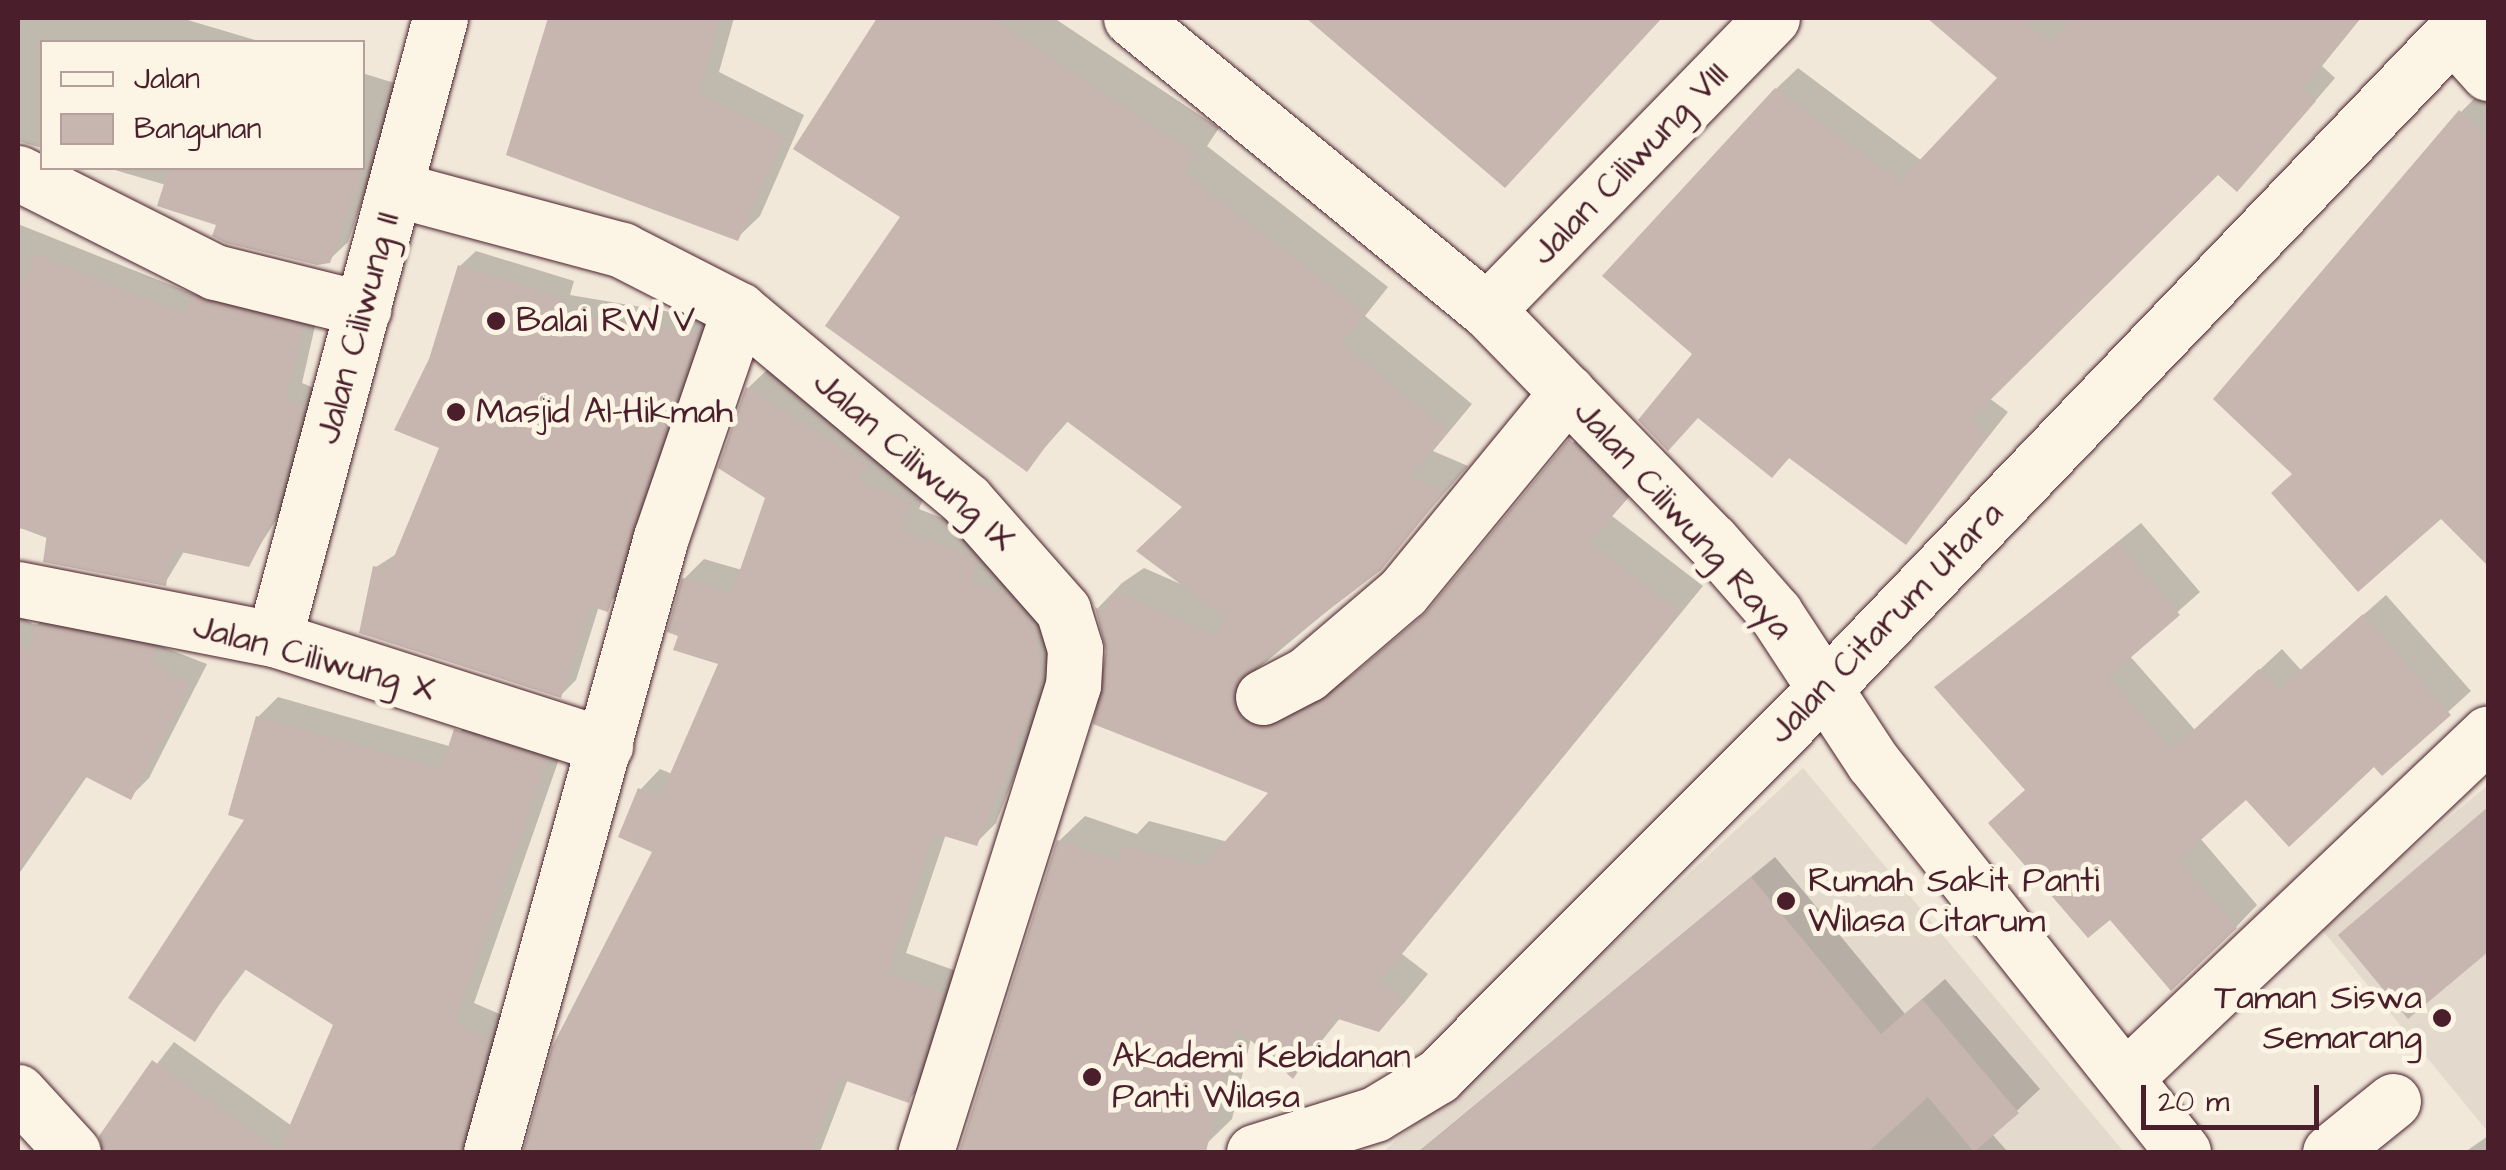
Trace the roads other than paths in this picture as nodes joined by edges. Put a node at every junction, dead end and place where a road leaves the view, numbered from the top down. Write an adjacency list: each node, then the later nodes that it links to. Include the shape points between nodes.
1 (440, 18): 7 (street, Jalan Ciliwung II)
2 (1131, 18): 10 (street, Jalan Ciliwung Raya)
3 (1772, 18): 10 (street, Jalan Ciliwung VIII)
4 (2459, 25): 5 (street); 14 (street, Jalan Citarum Utara)
5 (2488, 73)
6 (18, 173): 8 (street, via 215,272)
7 (395, 189): 8 (street, Jalan Ciliwung II); 9 (street, Jalan Ciliwung IX, via 622,250)
8 (363, 309): 13 (street, Jalan Ciliwung II)
9 (739, 310): 17 (street, via 662,537); 23 (street, Jalan Ciliwung IX, via 1014,546 1062,610 1075,649 1073,685)
10 (1487, 310): 11 (street, Jalan Ciliwung Raya)
11 (1566, 392): 14 (street, Jalan Ciliwung Raya, via 1712,541); 15 (street, via 1404,592 1307,674)
12 (18, 589): 13 (street, Jalan Ciliwung X)
13 (274, 639): 17 (street, Jalan Ciliwung X)
14 (1826, 687): 18 (street, Jalan Ciliwung Raya, via 1873,762); 24 (street, Jalan Citarum Utara, via 1438,1076 1375,1114)
15 (1264, 698)
16 (2488, 734): 18 (street)
17 (605, 745): 22 (street)
18 (2126, 1077): 25 (street, Jalan Ciliwung Raya)
19 (18, 1092): 21 (street)
20 (2393, 1101): 26 (street)
21 (73, 1152)
22 (491, 1152)
23 (926, 1152)
24 (1254, 1152)
25 (2183, 1152)
26 (2330, 1152)

